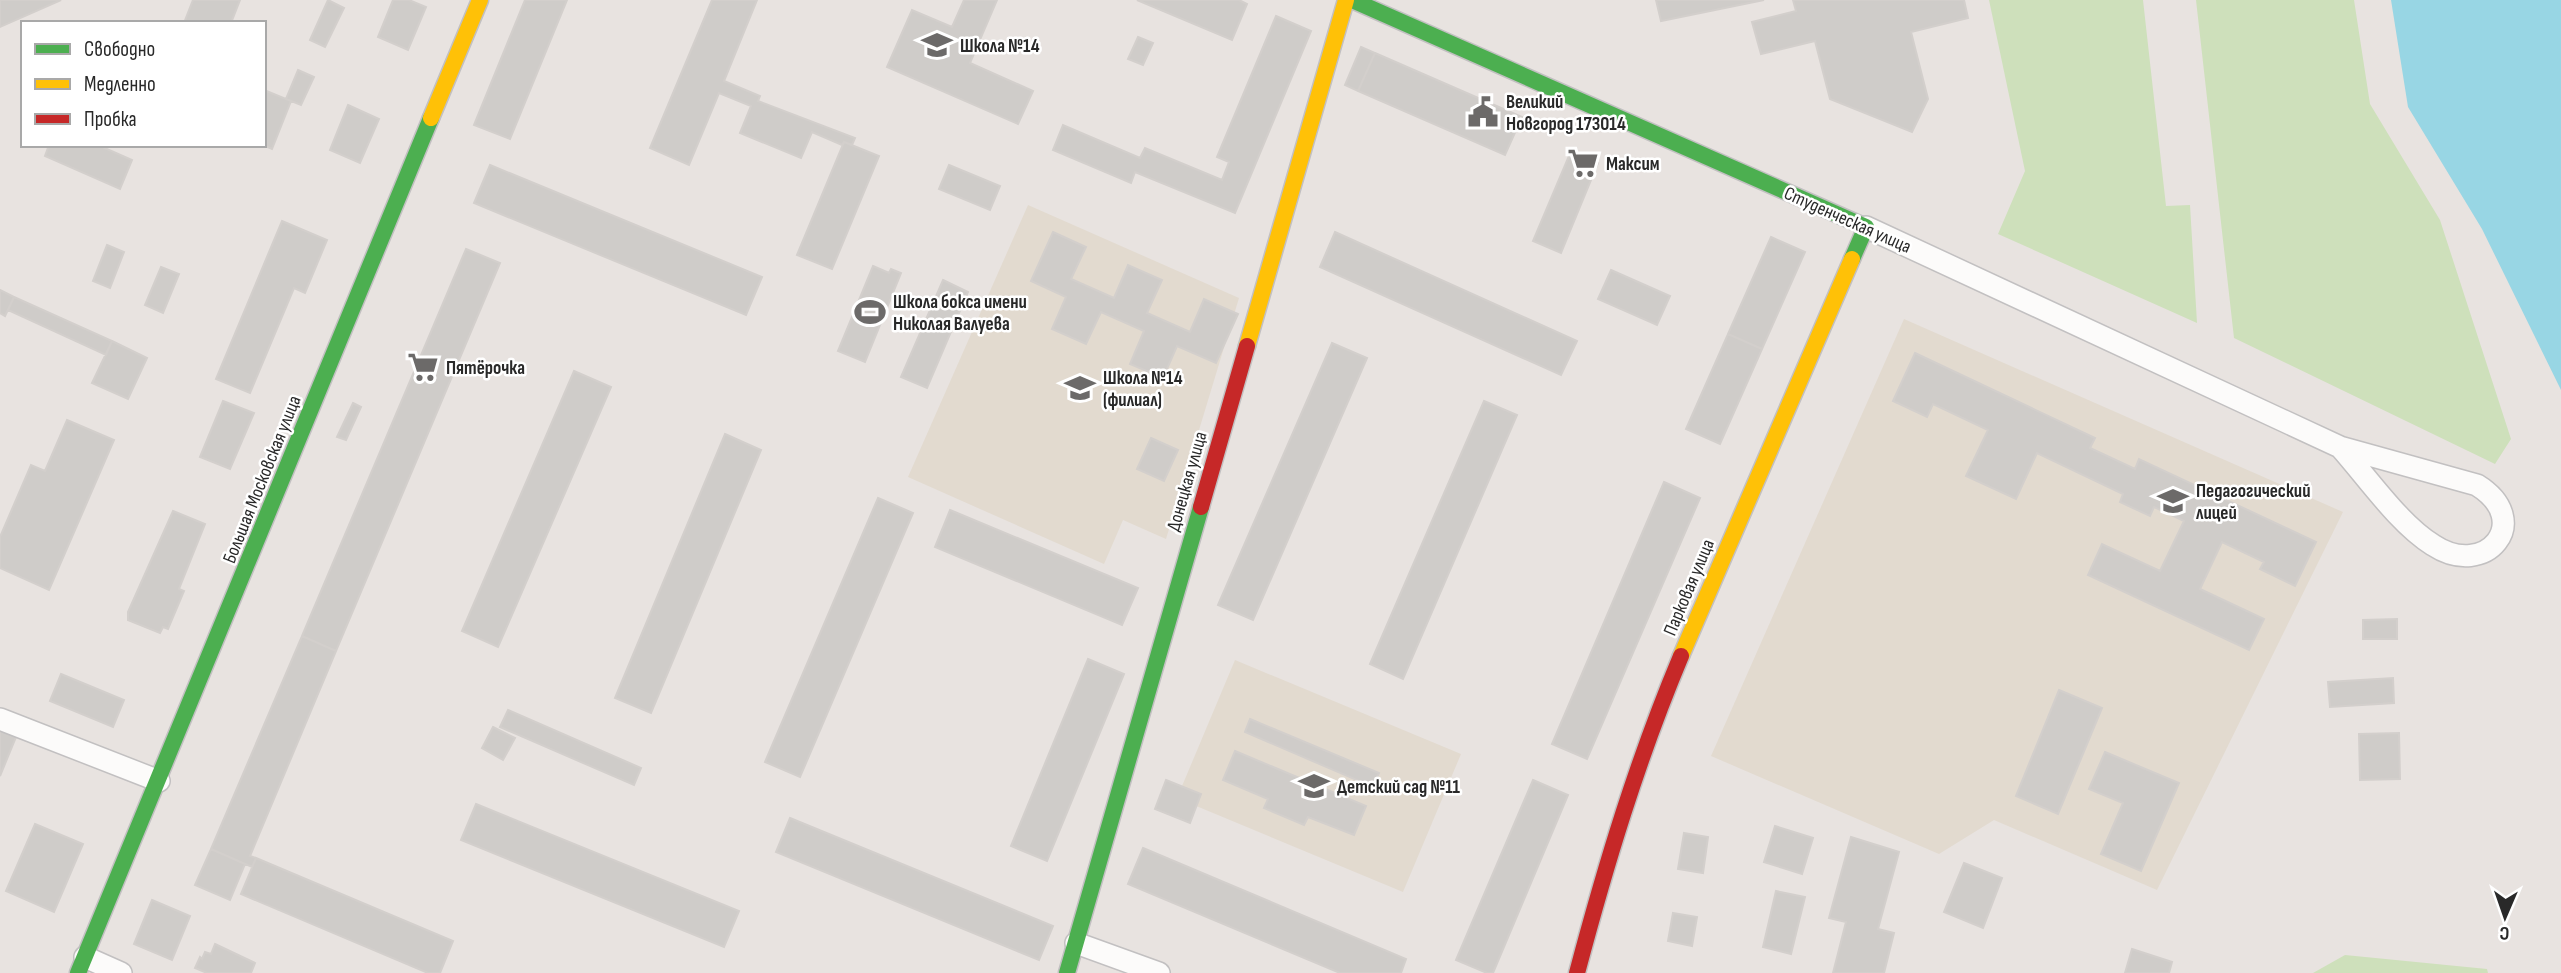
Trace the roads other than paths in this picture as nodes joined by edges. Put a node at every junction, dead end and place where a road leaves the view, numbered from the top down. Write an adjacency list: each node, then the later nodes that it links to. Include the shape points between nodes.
1 (480, 0): 7 (street, Большая Московская улица)
2 (1346, 0): 8 (street, Донецкая улица)
3 (1352, 0): 4 (street, Студенческая улица)
4 (1866, 227): 5 (street, Студенческая улица); 13 (street, Парковая улица, via 1651,727 1615,831)
5 (2340, 447): 5 (street, Студенческая улица, via 2433,546 2461,555 2480,554 2501,540 2500,505 2477,485)
6 (0, 719): 7 (street)
7 (159, 781): 9 (street, Большая Московская улица)
8 (1076, 943): 11 (street, Донецкая улица); 12 (street)
9 (81, 965): 10 (street)
10 (121, 973)
11 (1067, 973)
12 (1159, 973)
13 (1577, 973)

